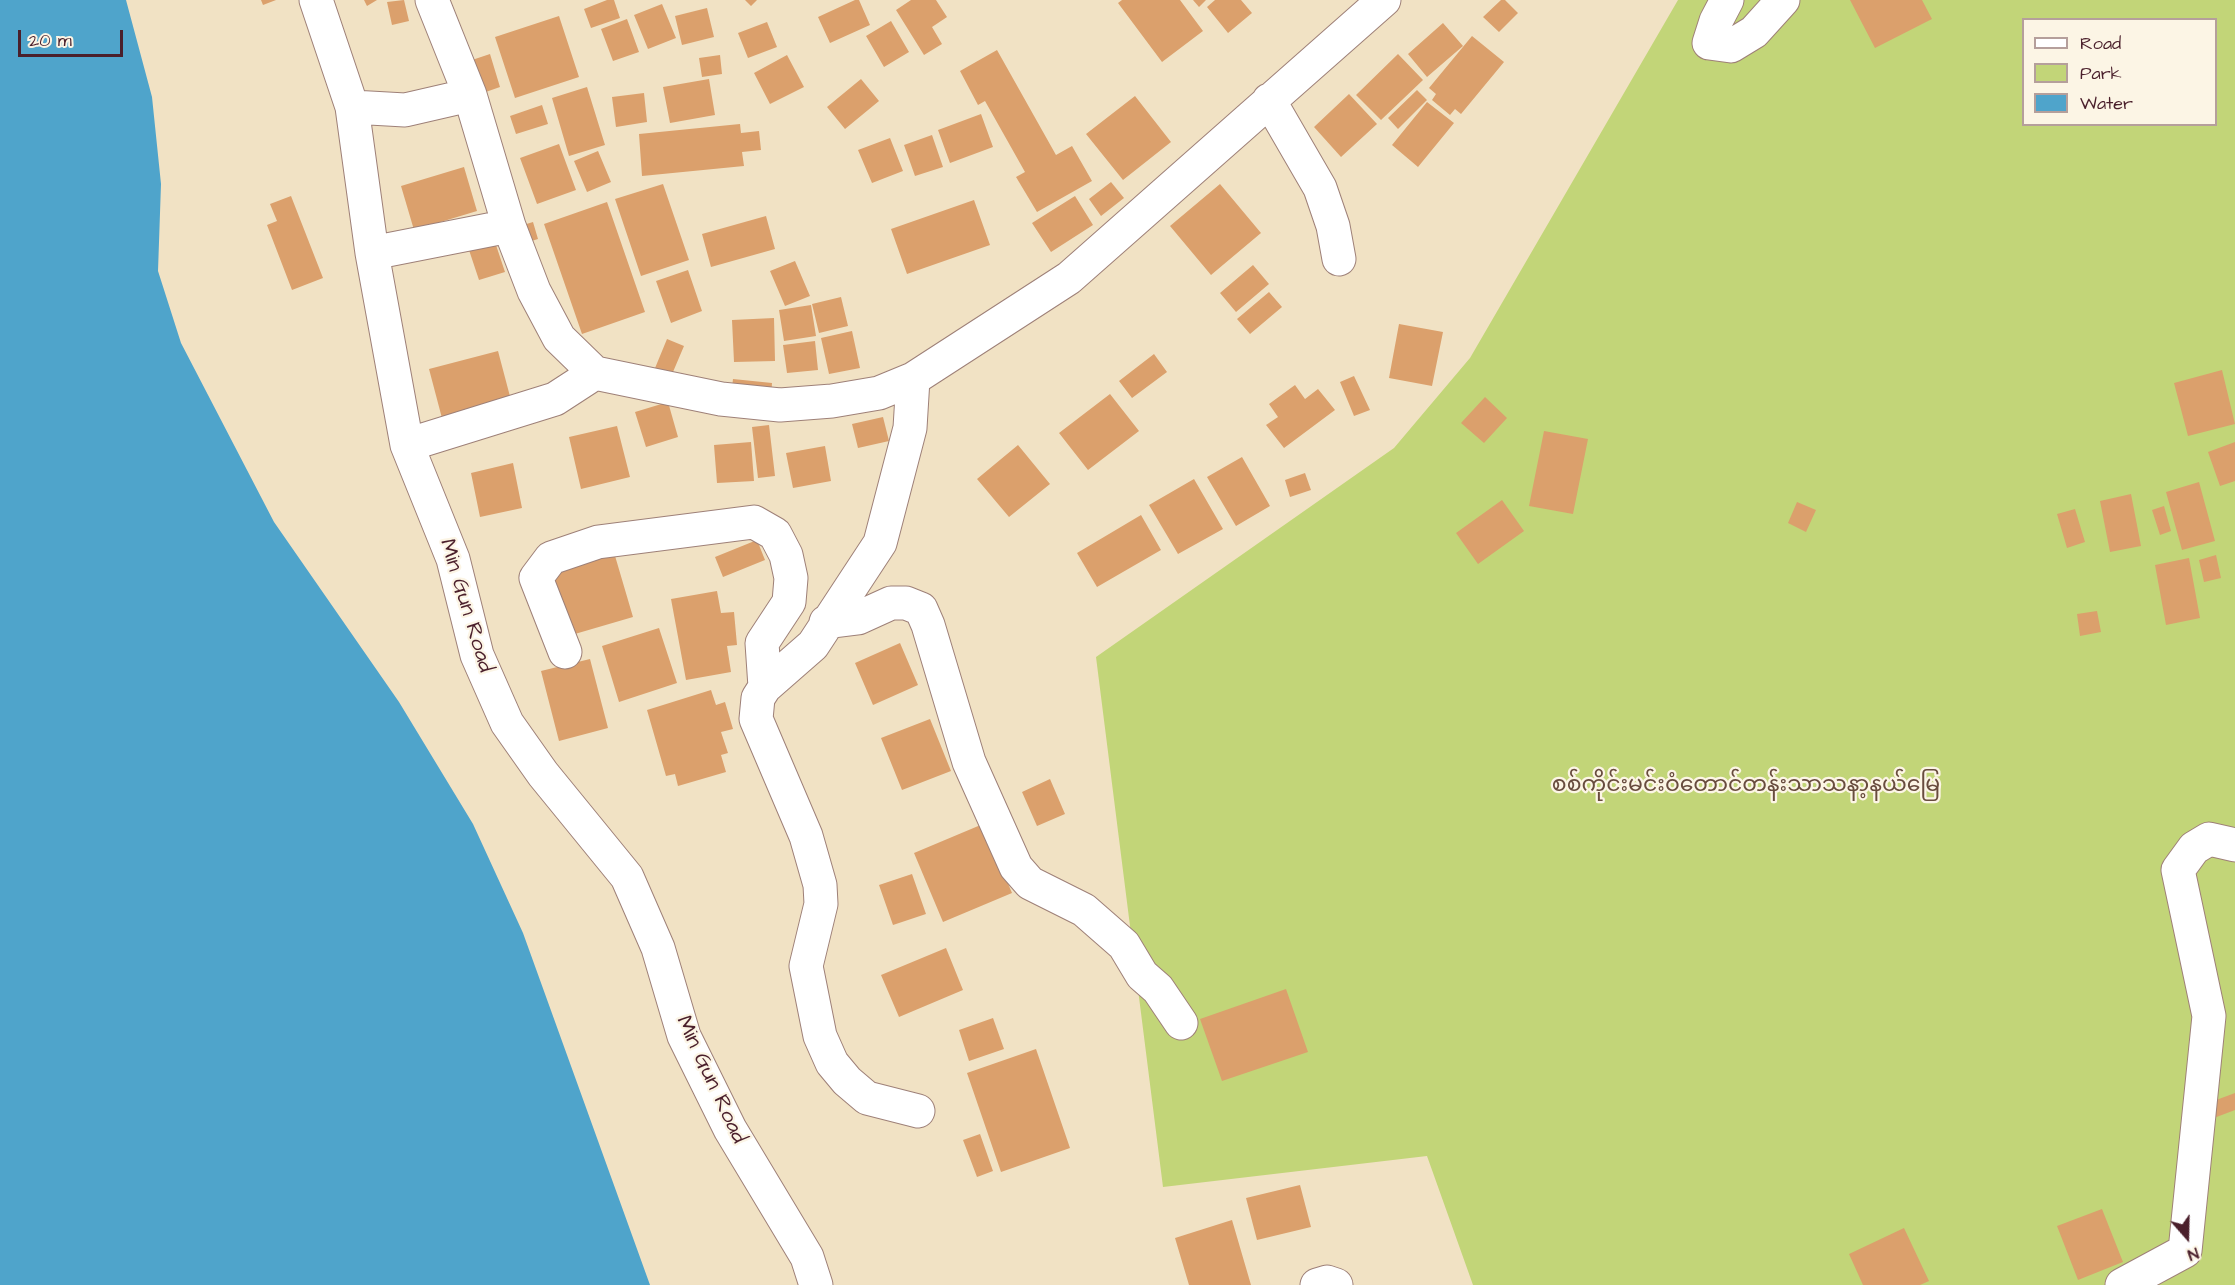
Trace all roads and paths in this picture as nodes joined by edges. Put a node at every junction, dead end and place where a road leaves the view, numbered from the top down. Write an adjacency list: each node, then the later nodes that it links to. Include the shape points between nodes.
1 (316, 0): 8 (street, Min Gun Road)
2 (432, 0): 6 (street)
3 (1384, 0): 7 (street)
4 (1727, 0): 5 (street, via 1709,43 1731,46 1754,32)
5 (1783, 0)
6 (470, 95): 8 (street, via 405,110); 9 (street)
7 (1269, 100): 11 (street, via 1320,188); 13 (street, via 1069,278)
8 (352, 107): 10 (street, Min Gun Road)
9 (509, 226): 10 (street); 12 (street, via 534,291 559,338)
10 (372, 253): 14 (street, Min Gun Road)
11 (1339, 259)
12 (595, 373): 13 (street, via 721,399 780,405 879,393); 14 (street, via 555,399)
13 (913, 379): 15 (street, via 910,428 880,543)
14 (407, 445): 21 (street, Min Gun Road, via 453,559 477,655 507,723 627,877 658,948 684,1036 730,1129 807,1257)
15 (826, 622): 17 (street, via 813,645); 19 (street, via 858,618 891,603 921,609 969,762 1016,867 1030,884 1084,910 1124,945 1142,975 1158,989)
16 (565, 652): 17 (street, via 536,578 551,558 598,542 754,522 775,534 786,555 791,578 789,602 762,643)
17 (765, 687): 20 (street, via 758,698 756,719 807,836 820,885 821,904 806,966 820,1036 832,1063 867,1098)
18 (2235, 845): 24 (street, via 2209,839 2194,848 2178,870 2209,1016 2184,1251)
19 (1181, 1023)
20 (918, 1111)
21 (816, 1285)
22 (1317, 1285): 23 (street)
23 (1336, 1285)
24 (2122, 1285)

